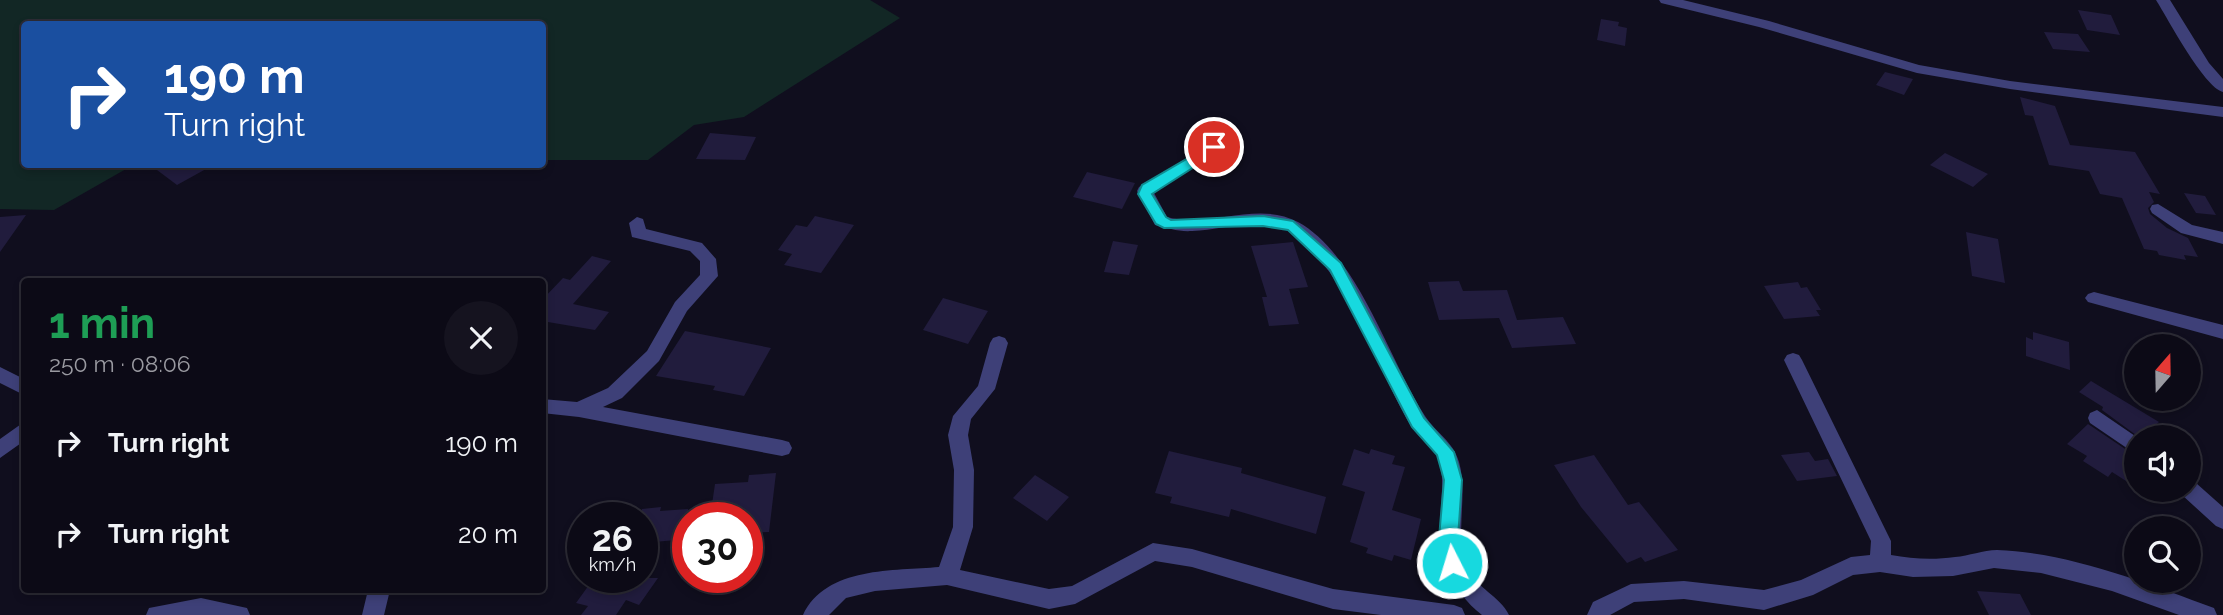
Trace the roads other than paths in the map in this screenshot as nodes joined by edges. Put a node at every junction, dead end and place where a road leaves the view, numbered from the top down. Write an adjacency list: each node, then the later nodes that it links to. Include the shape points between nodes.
1 (1666, 0): 4 (street, via 1917,69)
2 (2163, 0): 3 (street, via 2203,65)
3 (2223, 88)
4 (2223, 112)
5 (1214, 147): 32 (street, via 1145,191 1161,221 1184,226 1286,223 1308,237 1336,267 1418,423 1445,452 1453,480 1448,538 1452,563 1478,601)
6 (2158, 209): 8 (street, via 2187,229)
7 (637, 223): 16 (street, via 638,233 696,247 708,259 709,276 681,307 653,356 615,393)
8 (2223, 239)
9 (2094, 298): 10 (street)
10 (2223, 332)
11 (999, 343): 25 (street, via 986,389 962,416 958,435 964,470 963,527)
12 (1793, 360): 24 (street, via 1881,541)
13 (0, 374): 14 (street)
14 (21, 386)
15 (546, 406): 16 (street)
16 (579, 410): 20 (street)
17 (2096, 418): 19 (street)
18 (21, 432): 21 (street)
19 (2124, 438)
20 (782, 448)
21 (0, 450)
22 (2201, 500): 23 (street)
23 (2223, 520)
24 (1880, 563): 33 (street, via 1851,566 1805,588 1764,600 1684,590 1631,593 1601,608); 34 (street, via 1913,568 1994,559 2041,564 2112,582)
25 (947, 576): 30 (street, via 874,582 840,590); 31 (street, via 1062,599 1142,556 1168,553 1333,599)
26 (378, 593): 29 (street)
27 (157, 615): 28 (street, via 201,608)
28 (239, 615)
29 (373, 615)
30 (814, 615)
31 (1454, 615)
32 (1498, 615)
33 (1598, 615)
34 (2206, 615)

